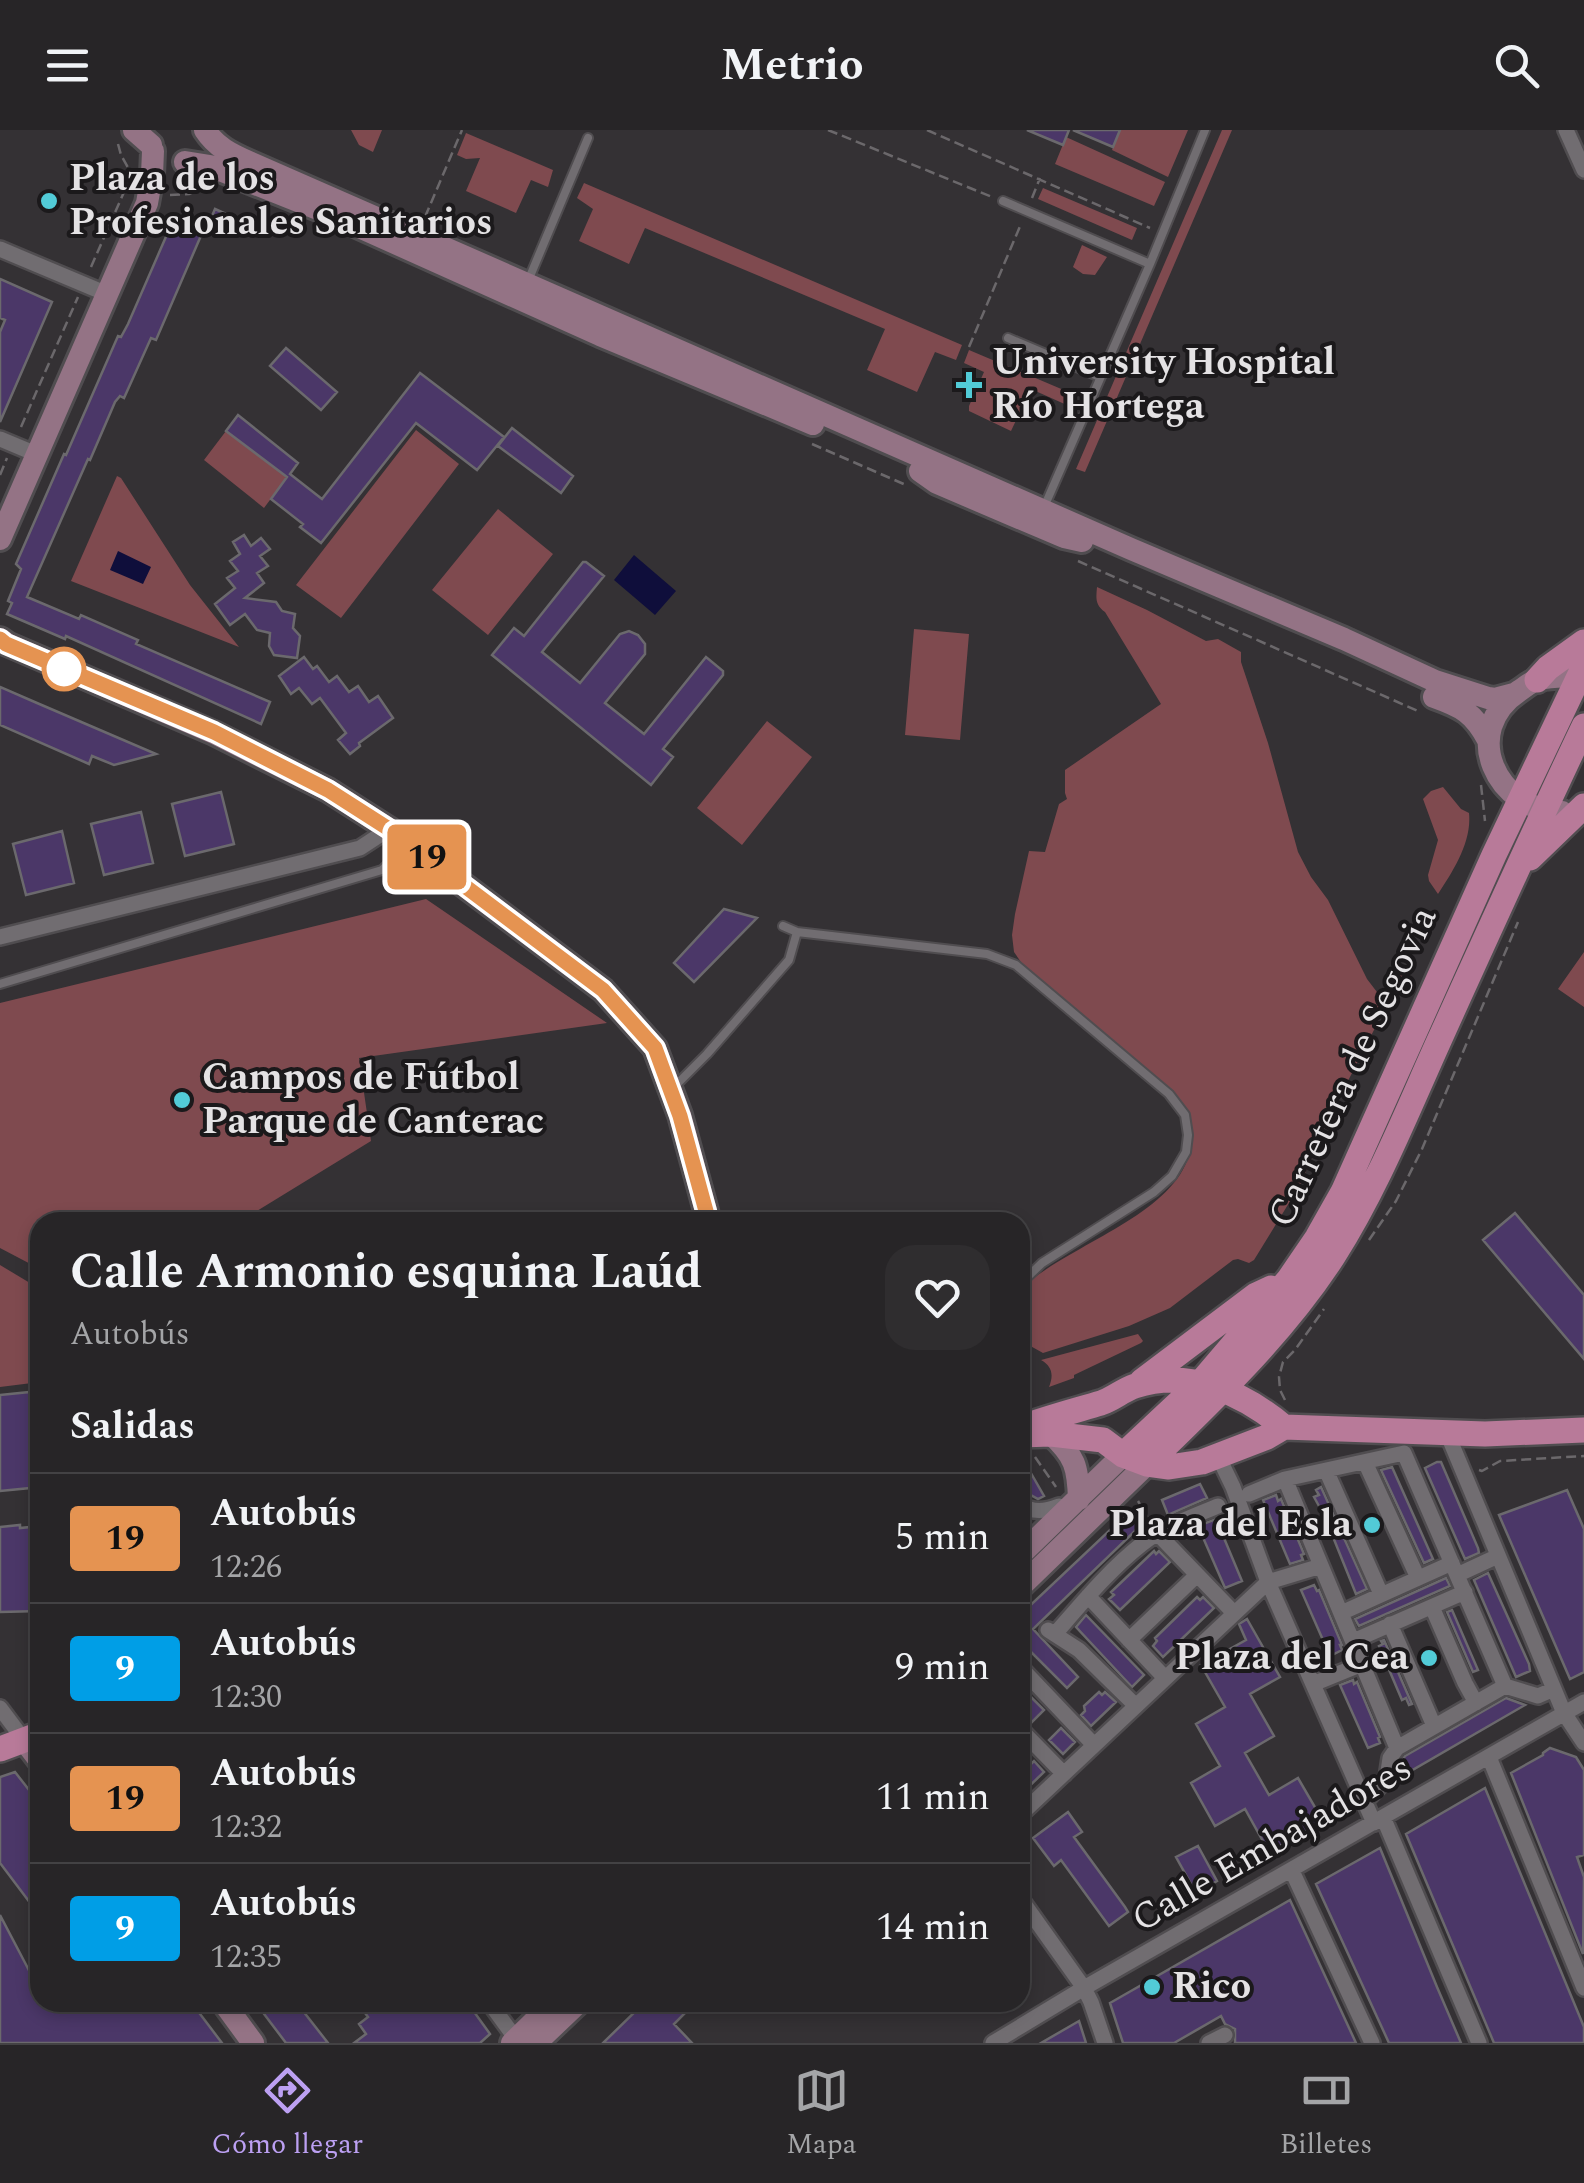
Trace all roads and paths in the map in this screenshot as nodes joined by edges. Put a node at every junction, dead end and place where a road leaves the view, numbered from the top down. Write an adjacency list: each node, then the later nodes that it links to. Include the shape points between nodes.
1 (462, 130): 16 (path)
2 (828, 130): 14 (path)
3 (927, 130): 11 (path)
4 (1205, 130): 17 (lane)
5 (1566, 130): 10 (street)
6 (200, 132): 9 (street); 20 (street, via 224,160)
7 (588, 138): 20 (lane)
8 (143, 141): 9 (street, via 162,161); 13 (street); 21 (path, via 120,155 133,177)
9 (184, 163): 13 (street); 25 (street, via 210,166 328,213)
10 (1584, 170)
11 (1040, 178): 15 (path); 17 (path)
12 (212, 183): 13 (path, via 189,194)
13 (151, 197): 22 (street)
14 (1003, 201): 15 (lane)
15 (1027, 211): 19 (lane); 24 (path)
16 (425, 218)
17 (1162, 234): 19 (lane)
18 (0, 249): 21 (street)
19 (1150, 264): 26 (lane)
20 (528, 283): 25 (street, via 536,295 628,336); 32 (street)
21 (83, 284): 22 (street); 28 (path)
22 (107, 294): 29 (street)
23 (1008, 338): 26 (lane)
24 (969, 347)
25 (648, 356): 31 (street, via 840,435)
26 (1100, 378): 32 (lane)
27 (800, 439): 31 (path)
28 (7, 442): 29 (street); 30 (path)
29 (36, 454): 33 (street)
30 (0, 474)
31 (915, 479): 32 (street, via 944,477 1024,512); 34 (street, via 1064,537)
32 (1043, 510): 34 (street); 39 (street, via 1435,682 1488,698)
33 (0, 540)
34 (1078, 550): 40 (path); 42 (street, via 1460,708)
35 (2, 642): 46 (street, via 214,732)
36 (1584, 642): 38 (main road)
37 (1582, 674): 38 (street); 44 (main road, Carretera de Segovia)
38 (1537, 680): 39 (street)
39 (1514, 694): 42 (street)
40 (1422, 712)
41 (1584, 726): 44 (main road, Carretera de Segovia)
42 (1488, 740): 44 (street, via 1501,782)
43 (1480, 782): 47 (path)
44 (1531, 806): 45 (street, via 1566,812); 49 (main road, Carretera de Segovia); 57 (main road, Carretera de Segovia, via 1343,1192)
45 (1584, 806): 49 (main road)
46 (389, 829): 48 (street); 52 (street, via 360,848)
47 (1482, 832)
48 (409, 844): 53 (lane, via 382,870); 54 (street, via 603,990 655,1048)
49 (1513, 877): 58 (main road, Carretera de Segovia, via 1365,1201 1299,1305)
50 (783, 926): 51 (lane)
51 (797, 932): 54 (lane, via 789,960); 56 (lane, via 987,954 1016,965 1180,1105 1188,1142 1172,1176)
52 (0, 937)
53 (0, 984)
54 (670, 1090): 55 (street)
55 (706, 1212)
56 (1030, 1274)
57 (1290, 1279): 59 (main road, via 1256,1295); 60 (main road, Carretera de Segovia)
58 (1254, 1355): 60 (main road, Carretera de Segovia); 62 (main road, via 1259,1398)
59 (1134, 1386): 60 (main road, via 1158,1380); 61 (main road)
60 (1220, 1390): 62 (main road); 68 (main road, Carretera de Segovia); 69 (main road, via 1244,1418); 73 (main road, Carretera de Segovia)
61 (1107, 1401): 63 (main road); 68 (main road, via 1099,1418)
62 (1277, 1421): 67 (main road); 69 (main road, via 1267,1437)
63 (1030, 1426)
64 (1584, 1430): 67 (main road)
65 (1030, 1432): 66 (main road)
66 (1051, 1434): 68 (main road); 78 (street, via 1075,1463)
67 (1447, 1434): 71 (street)
68 (1113, 1447): 73 (main road); 78 (street)
69 (1224, 1452): 73 (main road, via 1202,1462); 89 (street)
70 (1584, 1456): 71 (path, via 1500,1461 1482,1471)
71 (1459, 1461): 83 (street)
72 (1365, 1462): 74 (street); 85 (street, via 1404,1453); 88 (street)
73 (1147, 1464): 87 (street)
74 (1326, 1470): 75 (street); 91 (street)
75 (1285, 1479): 76 (street); 84 (street)
76 (1249, 1494)
77 (1135, 1496): 81 (path)
78 (1072, 1505): 80 (street); 82 (street)
79 (1218, 1506): 81 (street)
80 (1030, 1509)
81 (1158, 1534): 86 (street); 92 (street)
82 (1030, 1545)
83 (1498, 1556): 85 (street); 104 (street)
84 (1321, 1566): 89 (street); 95 (street)
85 (1454, 1569): 88 (street); 90 (street)
86 (1197, 1575): 94 (street); 97 (street)
87 (1030, 1577)
88 (1418, 1578): 91 (street)
89 (1268, 1582): 94 (street); 102 (street)
90 (1465, 1592): 93 (street); 103 (street)
91 (1381, 1594): 95 (street)
92 (1088, 1596): 97 (street); 107 (street, via 1051,1631)
93 (1432, 1607): 96 (street); 105 (street)
94 (1234, 1613): 101 (street)
95 (1340, 1613): 98 (street)
96 (1390, 1624): 98 (street); 110 (street)
97 (1128, 1640): 101 (street)
98 (1352, 1641): 99 (street)
99 (1362, 1664): 102 (street); 115 (street)
100 (1030, 1677): 114 (street)
101 (1165, 1678): 107 (street)
102 (1313, 1684): 118 (street)
103 (1505, 1686): 104 (street, via 1538,1696); 105 (street)
104 (1554, 1688): 109 (street)
105 (1476, 1702): 110 (street)
106 (1584, 1702): 109 (street, Calle Embajadores)
107 (1135, 1705): 114 (street)
108 (0, 1708): 112 (street)
109 (1564, 1713): 113 (street); 116 (street, Calle Embajadores)
110 (1434, 1726): 115 (street)
111 (1030, 1739): 117 (street)
112 (21, 1741)
113 (1584, 1743)
114 (1094, 1744): 117 (street)
115 (1398, 1748): 118 (street, via 1387,1778)
116 (1488, 1757): 120 (street, Calle Embajadores); 124 (street)
117 (1064, 1774): 119 (street)
118 (1365, 1801): 120 (street)
119 (1030, 1806)
120 (1379, 1820): 121 (street, Calle Embajadores); 136 (street)
121 (1292, 1870): 123 (street, Calle Embajadores); 135 (street)
122 (1030, 1912): 123 (street)
123 (1084, 1988): 132 (street, Calle Embajadores); 133 (street)
124 (1584, 1988)
125 (231, 2012): 131 (street)
126 (497, 2012): 130 (street)
127 (546, 2012): 130 (street)
128 (564, 2012): 130 (street)
129 (1224, 2034): 134 (street)
130 (520, 2042)
131 (254, 2043)
132 (992, 2043)
133 (1104, 2043)
134 (1209, 2043)
135 (1372, 2043)
136 (1478, 2043)

